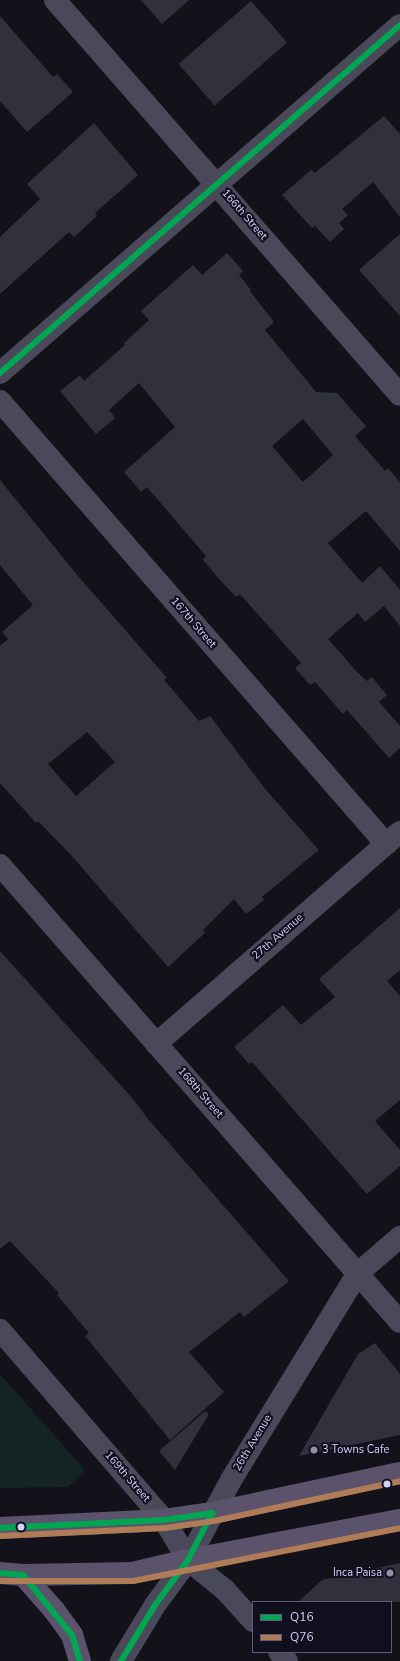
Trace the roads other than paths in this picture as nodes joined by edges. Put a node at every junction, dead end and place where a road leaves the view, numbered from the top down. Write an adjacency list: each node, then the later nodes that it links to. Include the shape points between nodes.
1 (55, 0): 3 (street, 166th Street)
2 (400, 25): 3 (street)
3 (216, 184): 4 (street); 5 (street, 166th Street)
4 (0, 373)
5 (400, 395)
6 (0, 401): 7 (street, 167th Street)
7 (393, 838): 9 (street, 27th Avenue)
8 (0, 865): 9 (street, 168th Street)
9 (156, 1044): 11 (street, 168th Street)
10 (400, 1237): 11 (street, 26th Avenue)
11 (357, 1274): 12 (street, 168th Street); 15 (street, 26th Avenue)
12 (400, 1322)
13 (0, 1330): 16 (street, 169th Street)
14 (400, 1473): 15 (main road)
15 (212, 1513): 16 (main road); 19 (street, 26th Avenue)
16 (164, 1520): 18 (main road); 19 (street, 169th Street)
17 (400, 1520): 19 (main road)
18 (0, 1528)
19 (188, 1560): 21 (main road, via 132,1573); 22 (street, 169th Street, via 225,1590); 25 (street, 26th Avenue, via 155,1605)
20 (0, 1573): 21 (main road)
21 (23, 1575): 24 (main road, via 72,1635)
22 (252, 1620)
23 (280, 1653): 26 (street)
24 (80, 1661)
25 (120, 1661)
26 (287, 1661)

